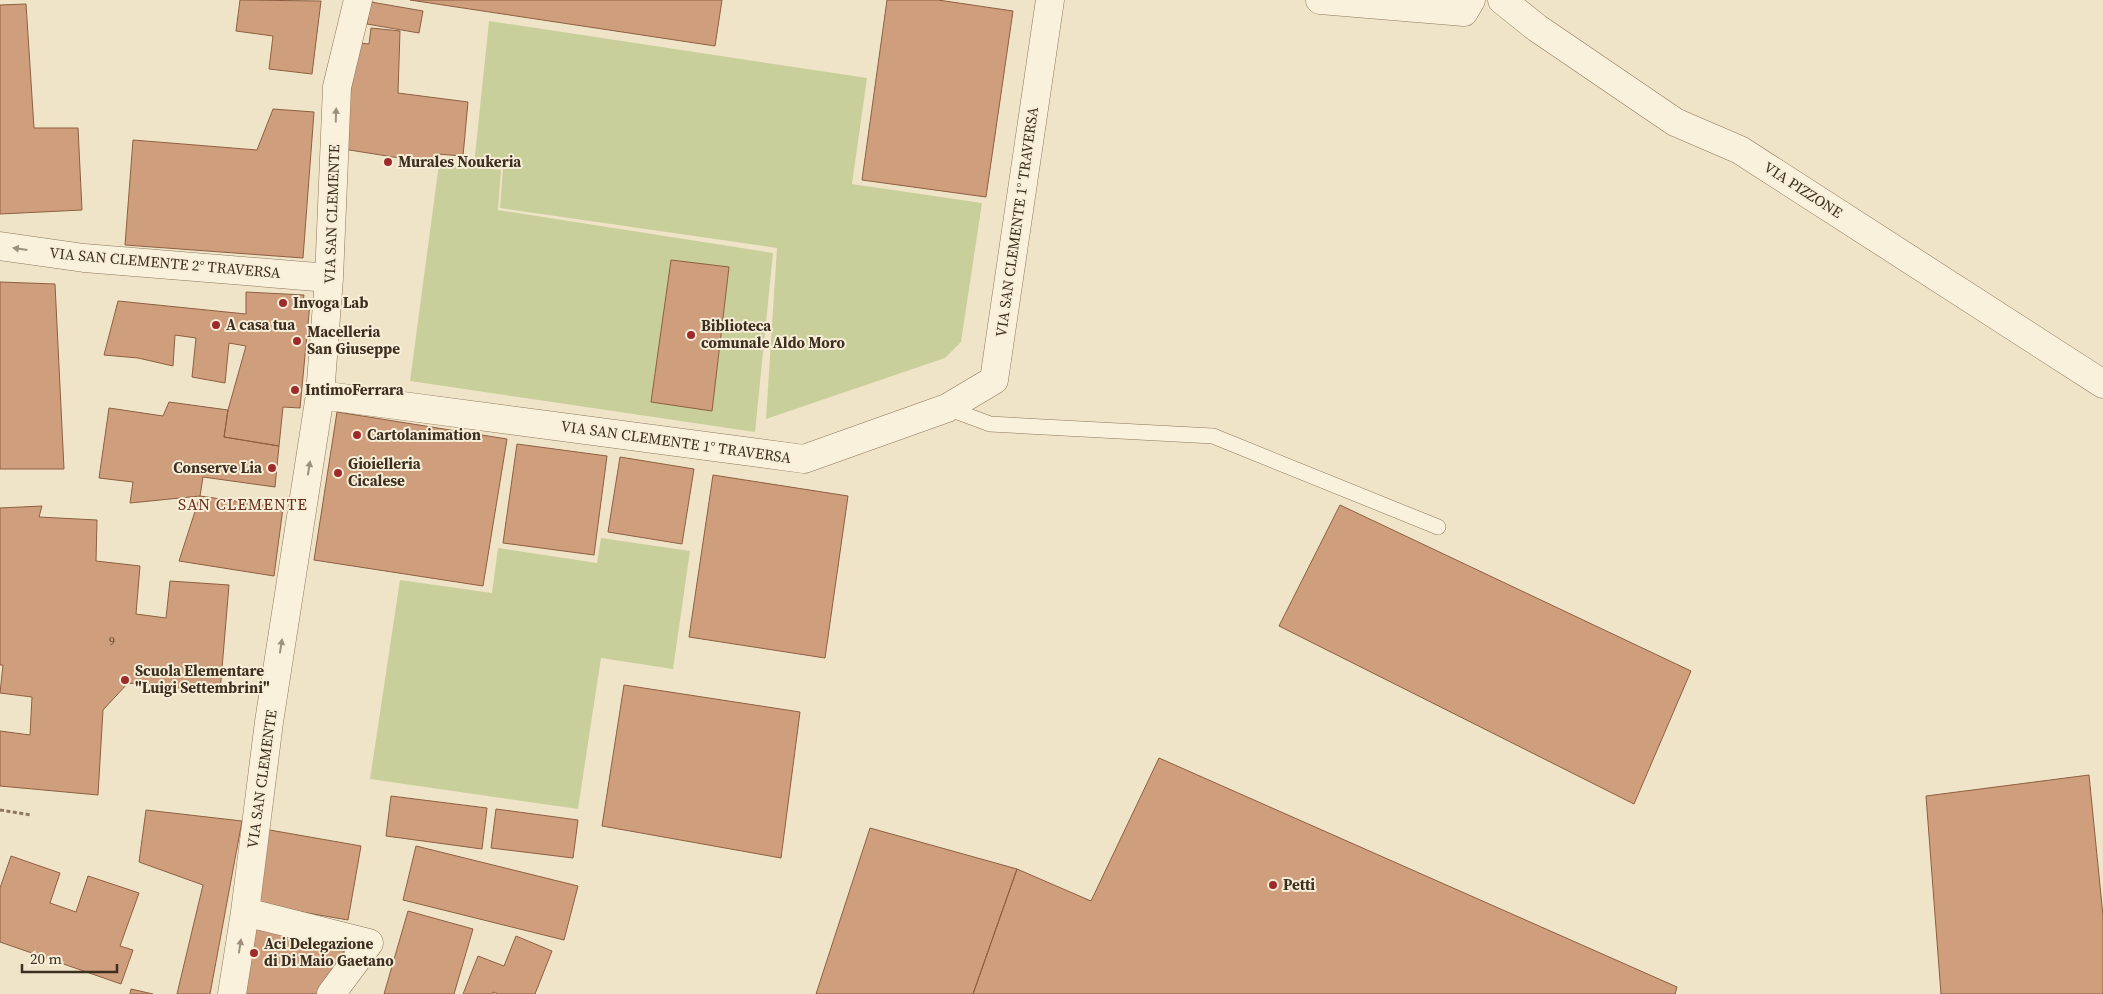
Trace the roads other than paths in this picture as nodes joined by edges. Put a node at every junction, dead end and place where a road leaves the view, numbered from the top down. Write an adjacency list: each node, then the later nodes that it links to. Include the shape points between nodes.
1 (358, 0): 7 (street, VIA SAN CLEMENTE, one-way to 1, via 337,87)
2 (1050, 0): 10 (street, VIA SAN CLEMENTE 1° TRAVERSA, via 994,380)
3 (1320, 0): 4 (street, via 1464,12)
4 (1470, 0)
5 (1502, 0): 8 (street, VIA PIZZONE, via 1537,28 1675,122 1740,150)
6 (0, 246): 7 (street, VIA SAN CLEMENTE 2° TRAVERSA, one-way to 6, via 84,258)
7 (330, 278): 9 (street, VIA SAN CLEMENTE)
8 (2103, 384)
9 (320, 394): 10 (street, VIA SAN CLEMENTE 1° TRAVERSA, via 804,459); 12 (street, VIA SAN CLEMENTE, one-way to 9, via 269,722)
10 (946, 408): 11 (lane, via 990,424 1213,436)
11 (1438, 527)
12 (245, 912): 13 (street, VIA SAN CLEMENTE, one-way to 12); 14 (street, via 369,943)
13 (232, 994)
14 (331, 994)

